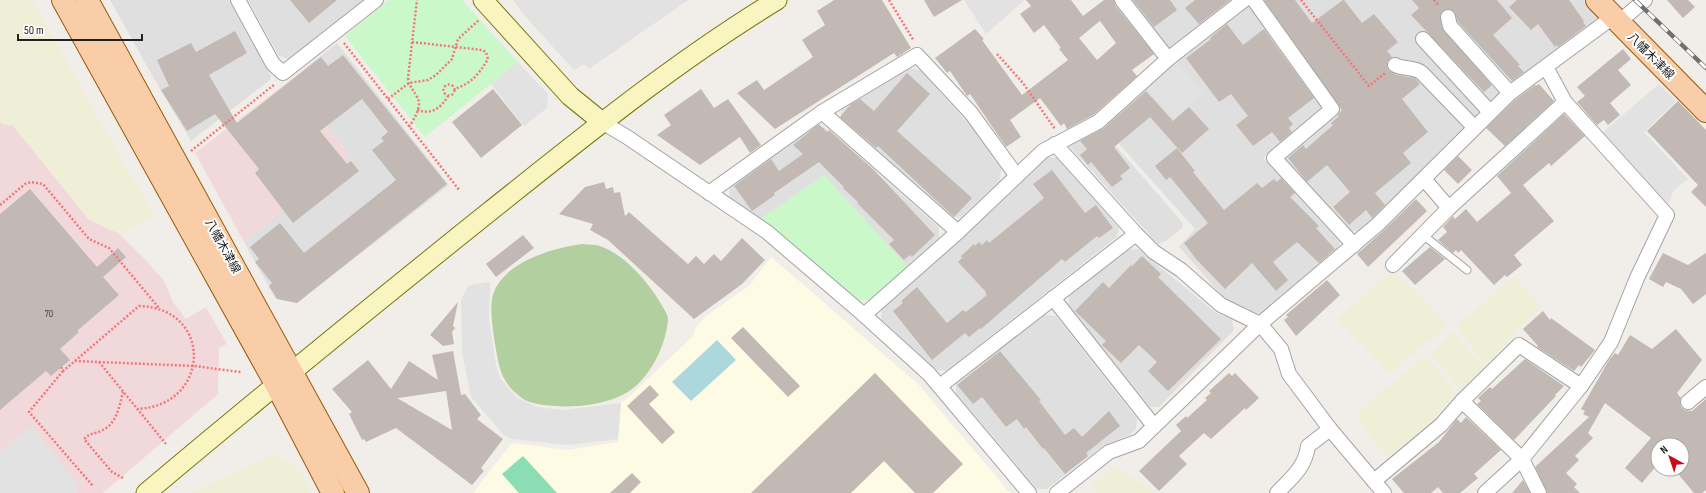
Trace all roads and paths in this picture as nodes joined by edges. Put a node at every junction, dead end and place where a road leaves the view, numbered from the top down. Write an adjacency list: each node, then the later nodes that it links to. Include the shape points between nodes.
1 (63, 0): 64 (main road, 八幡木津線)
2 (87, 0): 64 (main road, 八幡木津線)
3 (238, 0): 26 (street, via 273,64)
4 (376, 0): 17 (street)
5 (417, 0): 19 (path)
6 (777, 0): 37 (street, via 706,46)
7 (890, 0): 22 (path, via 917,46)
8 (1122, 0): 23 (street)
9 (1244, 0): 23 (street)
10 (1254, 0): 51 (street, via 1332,109 1274,158)
11 (1301, 0): 24 (path, via 1369,86)
12 (1598, 0): 16 (main road, 八幡木津線)
13 (1645, 0): 16 (street)
14 (483, 9): 20 (path, via 458,38); 37 (street, via 570,96)
15 (1448, 17): 29 (street, via 1450,26)
16 (1616, 20): 25 (street); 34 (main road, 八幡木津線)
17 (336, 32): 26 (street); 31 (path)
18 (1423, 39): 36 (street)
19 (412, 42): 20 (path); 27 (path)
20 (456, 48): 27 (path, via 452,59 428,80); 28 (path, via 482,50 488,55 488,60 474,79)
21 (997, 54): 40 (path, via 1023,83)
22 (918, 55): 35 (street); 42 (street, via 971,113)
23 (1168, 59): 40 (street, via 1098,122)
24 (1395, 65): 39 (street, via 1422,73)
25 (1546, 67): 29 (street); 32 (street)
26 (282, 73): 41 (path, via 275,84)
27 (409, 83): 31 (path); 33 (path, via 418,100)
28 (454, 89): 30 (path, via 452,95); 30 (path, via 448,85 445,87 443,90)
29 (1510, 93): 36 (street)
30 (448, 96): 33 (path, via 437,109 427,112)
31 (388, 99): 38 (path)
32 (1565, 102): 47 (street); 66 (street, via 1668,215 1637,278 1611,342)
33 (417, 110): 38 (path)
34 (1706, 111)
35 (822, 112): 45 (street); 48 (street)
36 (1490, 112): 39 (street)
37 (602, 122): 45 (street); 64 (street)
38 (410, 127): 44 (path)
39 (1474, 128): 43 (street)
40 (1059, 142): 42 (street, via 1043,151); 49 (street)
41 (189, 152)
42 (1016, 175): 48 (street)
43 (1424, 179): 47 (street); 51 (street)
44 (460, 191)
45 (709, 193): 56 (street, via 767,232)
46 (0, 205): 55 (path, via 25,184 43,184 89,239 108,248)
47 (1449, 208): 50 (street)
48 (958, 232): 56 (street)
49 (1136, 234): 54 (street); 57 (street, via 1154,252 1181,270 1221,305)
50 (1422, 235): 52 (street); 53 (lane)
51 (1354, 245): 57 (street)
52 (1393, 265)
53 (1467, 270)
54 (1053, 298): 65 (street); 72 (street)
55 (159, 308): 58 (path, via 139,306); 60 (path, via 177,318 190,335 195,356)
56 (864, 315): 65 (street)
57 (1260, 324): 72 (street); 73 (street, via 1281,349 1290,374)
58 (75, 361): 59 (path); 62 (path)
59 (99, 362): 60 (path); 68 (path)
60 (194, 366): 63 (path); 71 (path, via 186,384 173,398 156,407)
61 (61, 367): 62 (path)
62 (63, 371): 78 (path, via 29,412)
63 (241, 372)
64 (283, 378): 79 (street); 80 (main road, 八幡木津線); 81 (main road, 八幡木津線)
65 (940, 386): 82 (street)
66 (1581, 386): 69 (street, via 1519,344); 75 (street)
67 (1706, 387): 70 (street)
68 (123, 392): 71 (path); 76 (path, via 114,420 103,430 89,434 84,439 112,472)
69 (1462, 401): 75 (street); 77 (street, via 1441,425)
70 (1688, 402)
71 (137, 409): 74 (path)
72 (1154, 426): 83 (street, via 1139,441 1109,452)
73 (1330, 428): 77 (street); 84 (street, via 1308,446 1307,456 1298,472)
74 (166, 444)
75 (1522, 459): 86 (street); 87 (street)
76 (123, 478)
77 (1374, 481): 85 (street)
78 (93, 486)
79 (146, 493)
80 (333, 493)
81 (358, 493)
82 (1029, 493)
83 (1057, 493)
84 (1277, 493)
85 (1384, 493)
86 (1485, 493)
87 (1539, 493)

